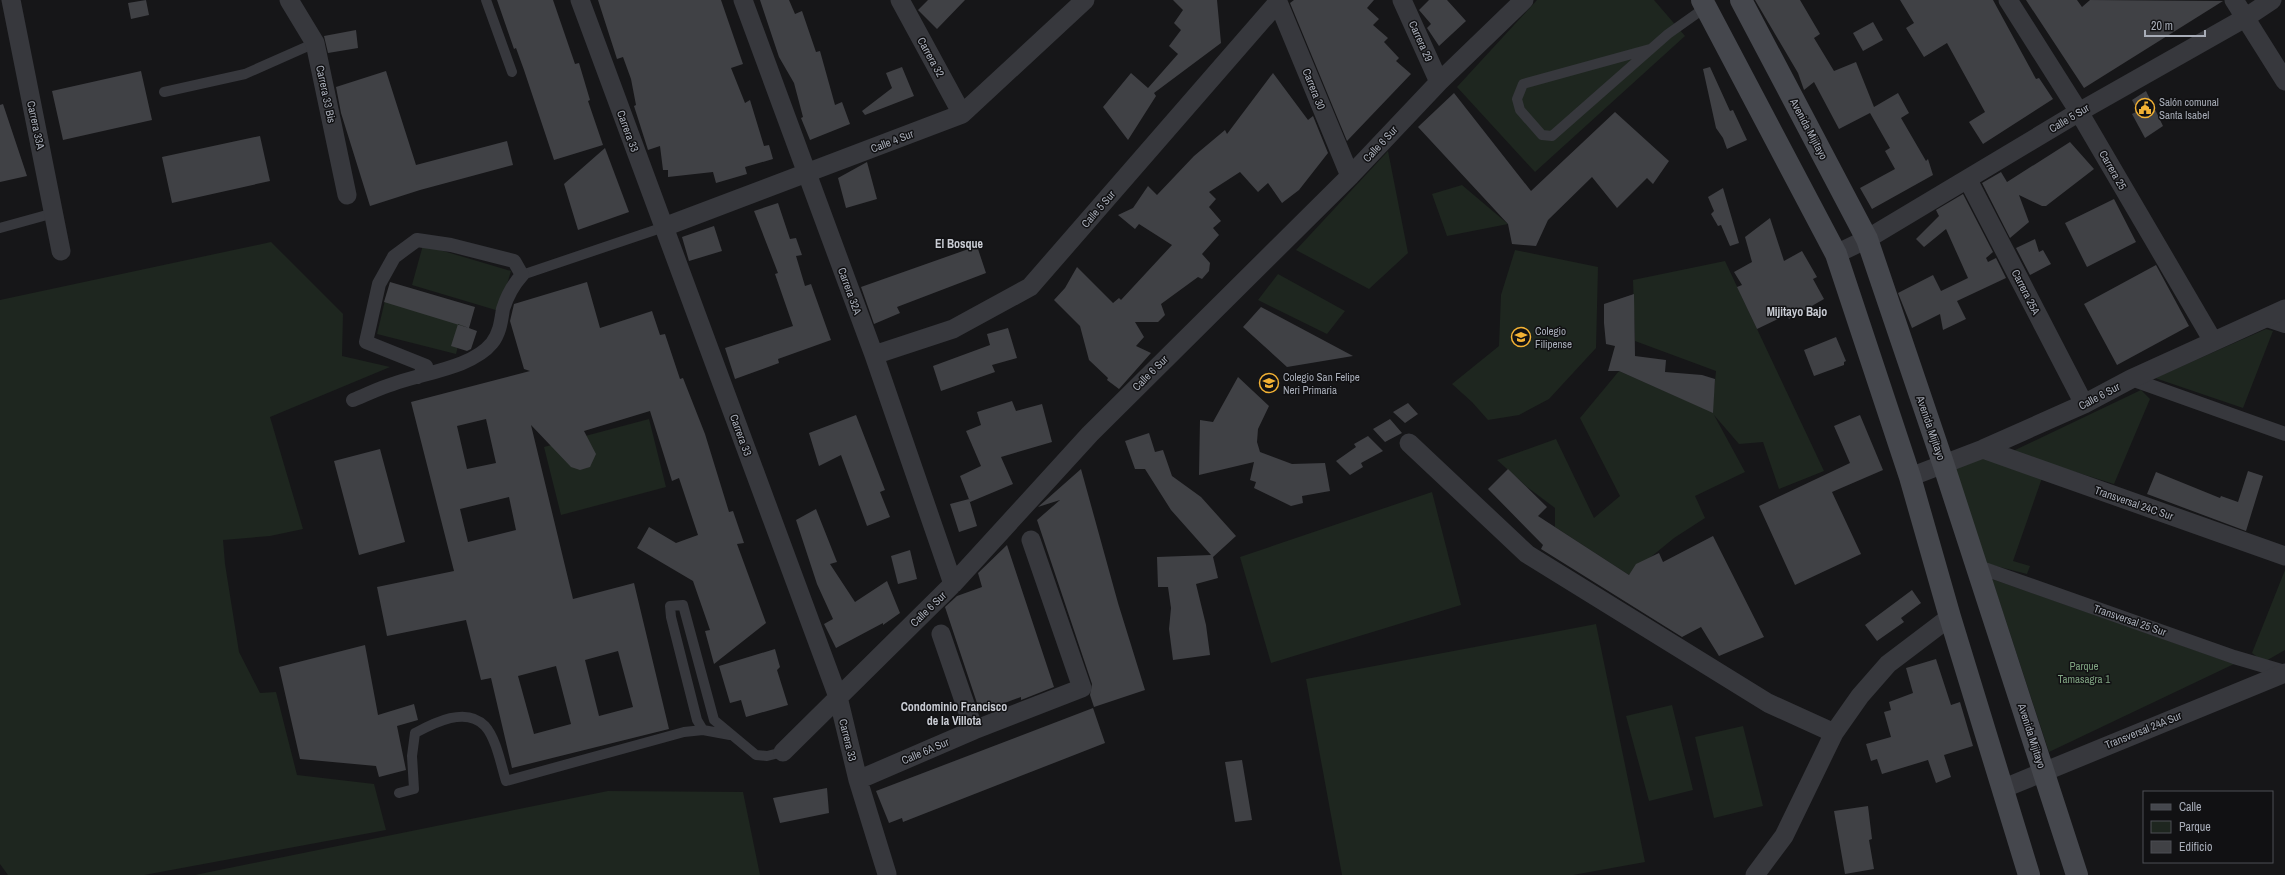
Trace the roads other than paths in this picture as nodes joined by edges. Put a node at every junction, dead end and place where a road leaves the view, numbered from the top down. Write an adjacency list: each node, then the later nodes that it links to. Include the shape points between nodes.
1 (11, 0): 29 (street, Carrera 33A)
2 (289, 0): 17 (street, Carrera 33 Bis)
3 (486, 0): 19 (lane)
4 (580, 0): 30 (street, Carrera 33)
5 (743, 0): 25 (street, Carrera 32A)
6 (900, 0): 24 (street, Carrera 32)
7 (1085, 0): 24 (street, Calle 4 Sur)
8 (1402, 0): 21 (street, Carrera 29)
9 (1524, 0): 21 (street, Calle 6 Sur)
10 (1740, 0): 32 (main road, Avenida Mijitayo)
11 (2008, 0): 23 (street, Carrera 25)
12 (2234, 0): 16 (street)
13 (2272, 0): 16 (street, Calle 5 Sur)
14 (1278, 2): 26 (street, Carrera 30); 40 (street, Calle 5 Sur, via 1030,287 953,329)
15 (1704, 4): 18 (lane); 34 (main road)
16 (2245, 18): 20 (street); 23 (street, Calle 5 Sur)
17 (315, 43): 22 (lane, via 245,74); 28 (street, Carrera 33 Bis)
18 (1650, 49): 18 (lane, via 1552,136 1542,136 1520,110 1518,99 1523,84)
19 (512, 72)
20 (2285, 81)
21 (1439, 82): 26 (street, Calle 6 Sur)
22 (164, 92)
23 (2079, 112): 27 (street, Calle 5 Sur); 39 (street, Carrera 25)
24 (962, 114): 25 (street, Calle 4 Sur)
25 (808, 174): 30 (street, Calle 4 Sur); 40 (street, Carrera 32A)
26 (1350, 176): 53 (street, Calle 6 Sur, via 1090,434)
27 (1968, 180): 32 (street, Calle 5 Sur); 44 (street, Carrera 25A)
28 (347, 195)
29 (54, 213): 31 (lane); 33 (street, Carrera 33A)
30 (664, 227): 35 (lane, via 594,253); 57 (street, Carrera 33)
31 (0, 228)
32 (1867, 239): 34 (street, Calle 5 Sur); 48 (main road, Avenida Mijitayo)
33 (61, 251)
34 (1836, 254): 49 (main road)
35 (522, 275): 41 (street, via 513,284 501,324 493,342 483,354); 41 (street, via 514,262 451,245 417,240 394,257 380,284 366,342 426,366)
36 (2285, 309): 37 (street, Calle 6 Sur)
37 (2264, 319): 38 (street); 39 (street, Calle 6 Sur)
38 (2285, 326)
39 (2213, 341): 42 (street, Calle 6 Sur)
40 (874, 356): 53 (street, Carrera 32A)
41 (418, 377): 43 (street, via 394,383)
42 (2131, 379): 44 (street, Calle 6 Sur); 45 (street)
43 (353, 400)
44 (2084, 404): 47 (street, Calle 6 Sur)
45 (2285, 434)
46 (1409, 443): 60 (street, via 1527,554 1768,703)
47 (1983, 449): 48 (street, Calle 6 Sur); 51 (street, Transversal 24C Sur)
48 (1943, 463): 49 (street, Calle 6 Sur); 52 (main road, Avenida Mijitayo)
49 (1910, 477): 54 (main road)
50 (1031, 540): 59 (street, Calle 6A Sur, via 1082,688)
51 (2285, 556)
52 (1976, 566): 56 (street, Transversal 25 Sur, via 2234,657); 63 (main road, Avenida Mijitayo)
53 (953, 584): 57 (street, Calle 6 Sur)
54 (1950, 616): 60 (street, via 1888,664 1860,696); 65 (main road)
55 (941, 634): 59 (street)
56 (2285, 672): 63 (street, Transversal 24A Sur)
57 (838, 697): 62 (street, Calle 6 Sur); 64 (street, Carrera 33)
58 (703, 730): 61 (lane); 61 (lane, via 697,720 670,617 670,606 683,605 714,720); 66 (lane, via 684,732 506,781 496,747 485,726 467,717 439,721 415,733 412,756 414,789)
59 (974, 730): 64 (street, Calle 6A Sur)
60 (1834, 733): 68 (street, via 1784,836)
61 (730, 735): 62 (lane, via 756,755 767,756)
62 (783, 752)
63 (2043, 770): 65 (street, Transversal 24A Sur); 70 (main road, Avenida Mijitayo)
64 (858, 780): 67 (street, Carrera 33)
65 (2002, 789): 69 (main road)
66 (399, 793)
67 (887, 874)
68 (1754, 875)
69 (2029, 875)
70 (2077, 875)

